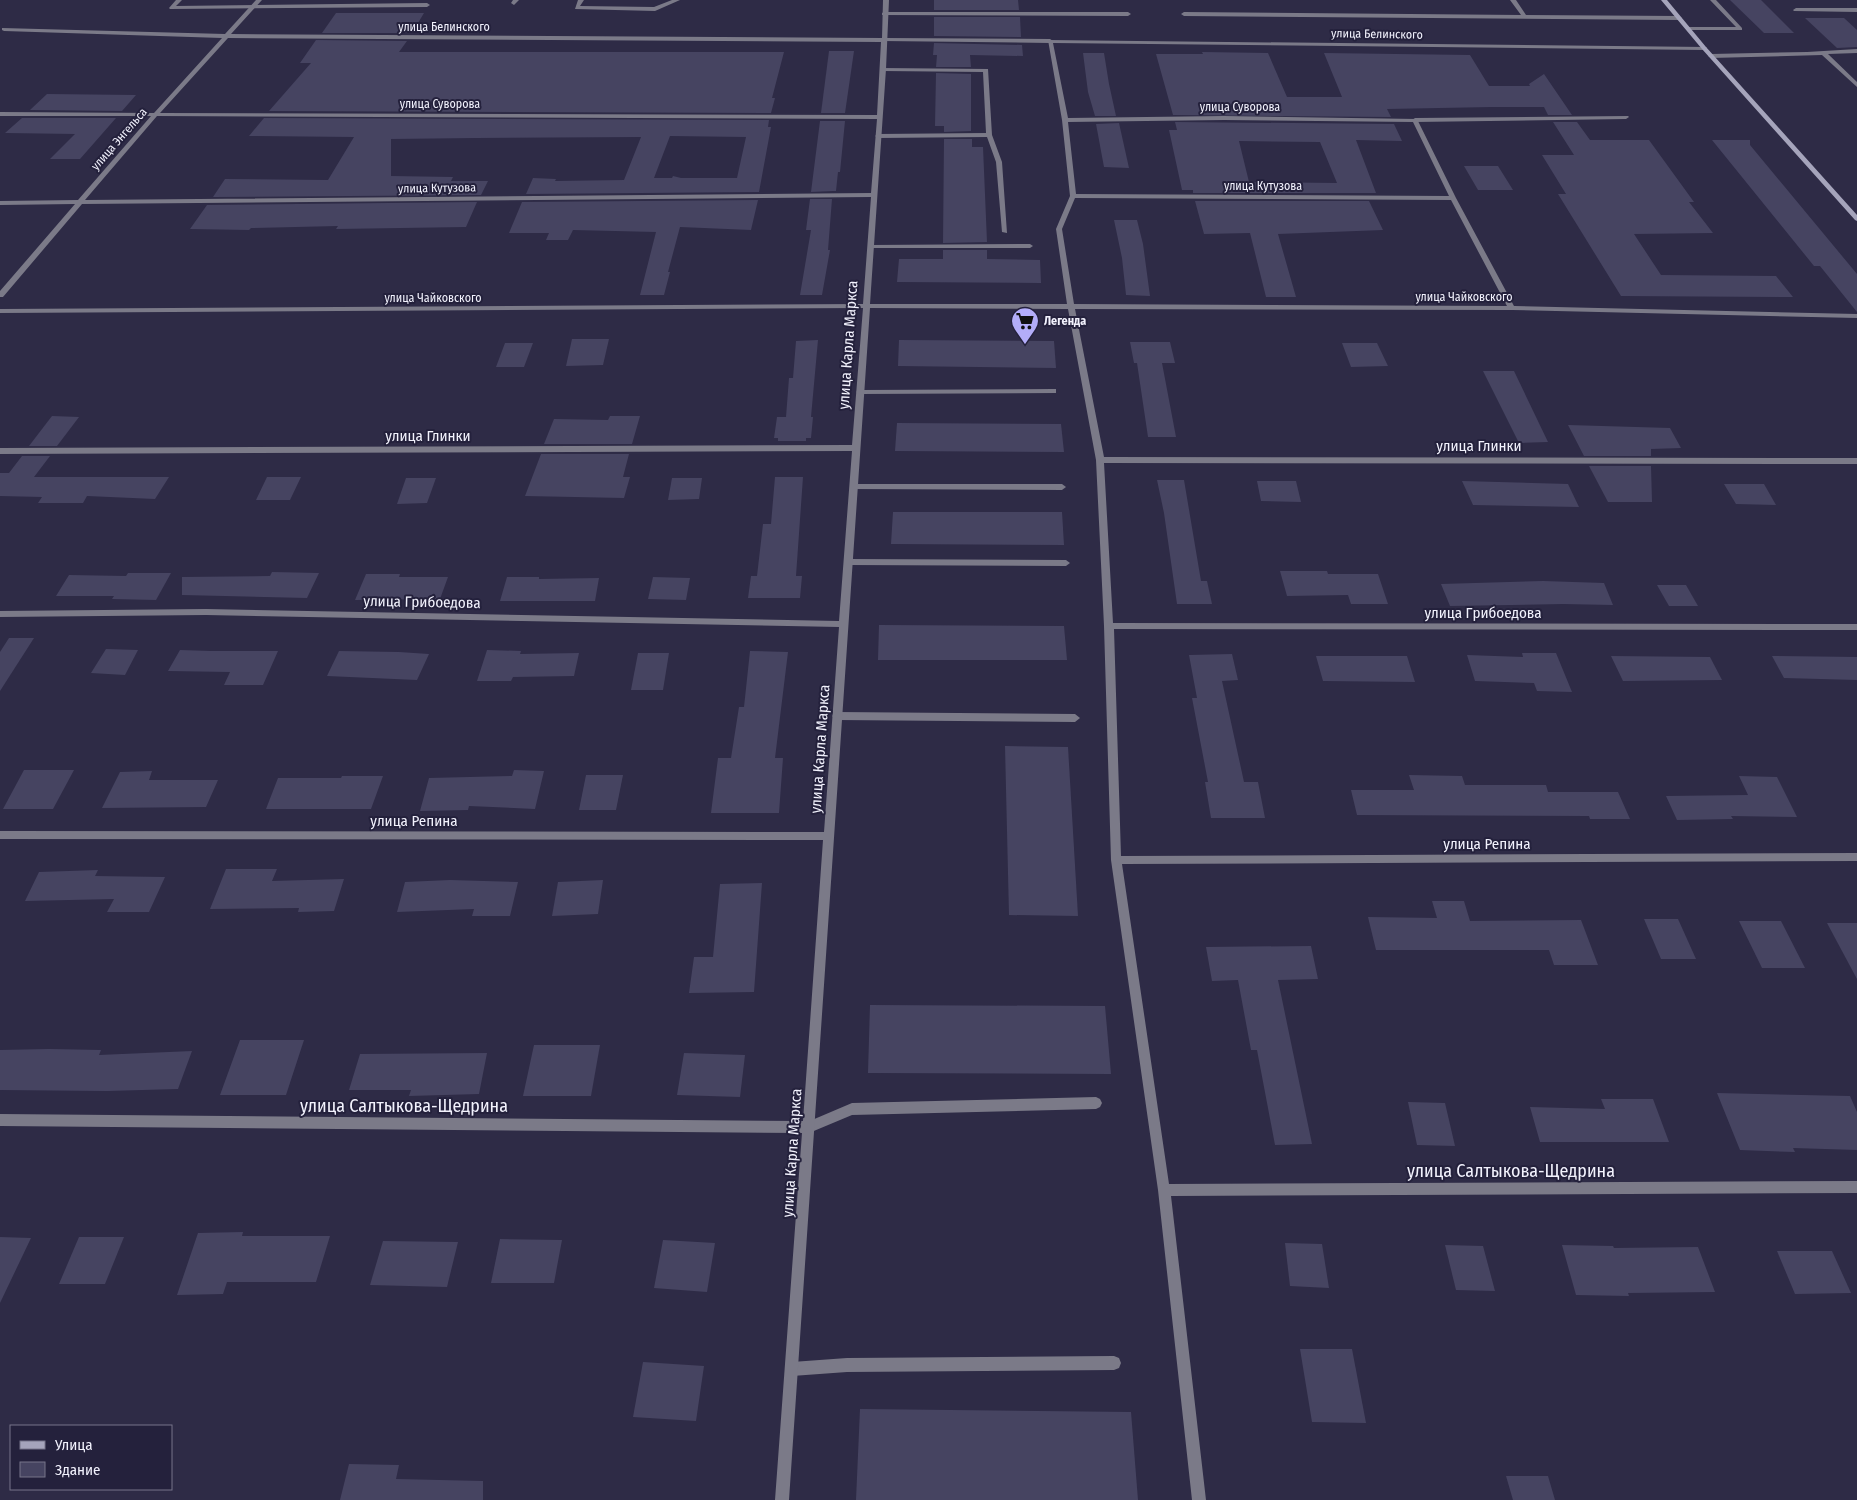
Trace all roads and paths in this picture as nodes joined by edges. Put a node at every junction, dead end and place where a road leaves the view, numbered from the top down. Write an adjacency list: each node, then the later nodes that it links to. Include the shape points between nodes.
1 (179, 0): 10 (street, via 172,8)
2 (259, 0): 10 (street, улица Энгельса)
3 (581, 0): 4 (street, via 577,8 655,9)
4 (677, 0)
5 (886, 0): 13 (street, улица Карла Маркса)
6 (1513, 0): 16 (street)
7 (1664, 0): 17 (main road)
8 (1713, 0): 19 (street, via 1740,29)
9 (427, 5): 10 (street)
10 (253, 7): 20 (street, улица Энгельса)
11 (1796, 10): 12 (street)
12 (1857, 10)
13 (884, 14): 14 (street); 21 (street, улица Карла Маркса)
14 (1128, 14)
15 (1184, 14): 16 (street)
16 (1525, 17): 17 (street)
17 (1679, 18): 19 (main road)
18 (4, 29): 20 (street, улица Белинского)
19 (1689, 29): 23 (main road)
20 (226, 36): 21 (street, улица Белинского); 30 (street, улица Энгельса)
21 (884, 40): 22 (street, улица Белинского); 27 (street, улица Карла Маркса)
22 (1050, 41): 23 (street, улица Белинского); 33 (street)
23 (1704, 48): 26 (main road)
24 (1857, 51): 25 (street)
25 (1823, 53): 26 (street); 28 (street)
26 (1711, 56): 42 (main road)
27 (882, 68): 31 (street, улица Карла Маркса); 35 (street, via 986,70)
28 (1857, 85)
29 (0, 114): 30 (street, улица Суворова)
30 (155, 115): 31 (street, улица Суворова); 41 (street, улица Энгельса)
31 (879, 117): 36 (street, улица Карла Маркса)
32 (1626, 118): 34 (street, улица Суворова)
33 (1064, 120): 34 (street, улица Суворова); 38 (street)
34 (1415, 120): 39 (street)
35 (989, 135): 36 (street); 43 (street, via 999,162)
36 (878, 136): 37 (street, улица Карла Маркса)
37 (874, 195): 41 (street, улица Кутузова); 45 (street, улица Карла Маркса)
38 (1072, 196): 39 (street, улица Кутузова); 48 (street, via 1060,229)
39 (1454, 198): 49 (street)
40 (0, 203): 41 (street, улица Кутузова)
41 (78, 203): 46 (street, улица Энгельса)
42 (1857, 219)
43 (1005, 232)
44 (1030, 246): 45 (street)
45 (870, 247): 47 (street, улица Карла Маркса)
46 (0, 295)
47 (866, 306): 48 (street, улица Чайковского); 50 (street, улица Чайковского); 52 (street, улица Карла Маркса)
48 (1071, 308): 49 (street, улица Чайковского); 56 (street)
49 (1512, 308): 51 (street, улица Чайковского)
50 (0, 311)
51 (1857, 316)
52 (860, 392): 53 (street); 54 (street, улица Карла Маркса)
53 (1053, 392)
54 (856, 448): 55 (street, улица Глинки); 58 (street, улица Карла Маркса)
55 (0, 451)
56 (1100, 460): 57 (street, улица Глинки); 64 (street)
57 (1857, 461)
58 (853, 487): 59 (street); 60 (street, улица Карла Маркса)
59 (1062, 488)
60 (848, 562): 61 (street); 63 (street, улица Карла Маркса)
61 (1066, 563)
62 (0, 614): 63 (street, улица Грибоедова, via 206,612)
63 (843, 624): 66 (street, улица Карла Маркса)
64 (1109, 626): 65 (street, улица Грибоедова); 71 (street)
65 (1857, 627)
66 (837, 716): 67 (street); 69 (street, улица Карла Маркса)
67 (1075, 718)
68 (0, 835): 69 (street, улица Репина)
69 (829, 836): 74 (street, улица Карла Маркса)
70 (1857, 858): 71 (street, улица Репина)
71 (1116, 860): 76 (street)
72 (1096, 1104): 74 (street, via 852,1109)
73 (0, 1120): 74 (street, улица Салтыкова-Щедрина)
74 (808, 1126): 78 (street, улица Карла Маркса)
75 (1857, 1186): 76 (street, улица Салтыкова-Щедрина)
76 (1164, 1190): 80 (street)
77 (1114, 1363): 78 (street, via 847,1365)
78 (792, 1369): 79 (street, улица Карла Маркса)
79 (782, 1500)
80 (1199, 1500)

